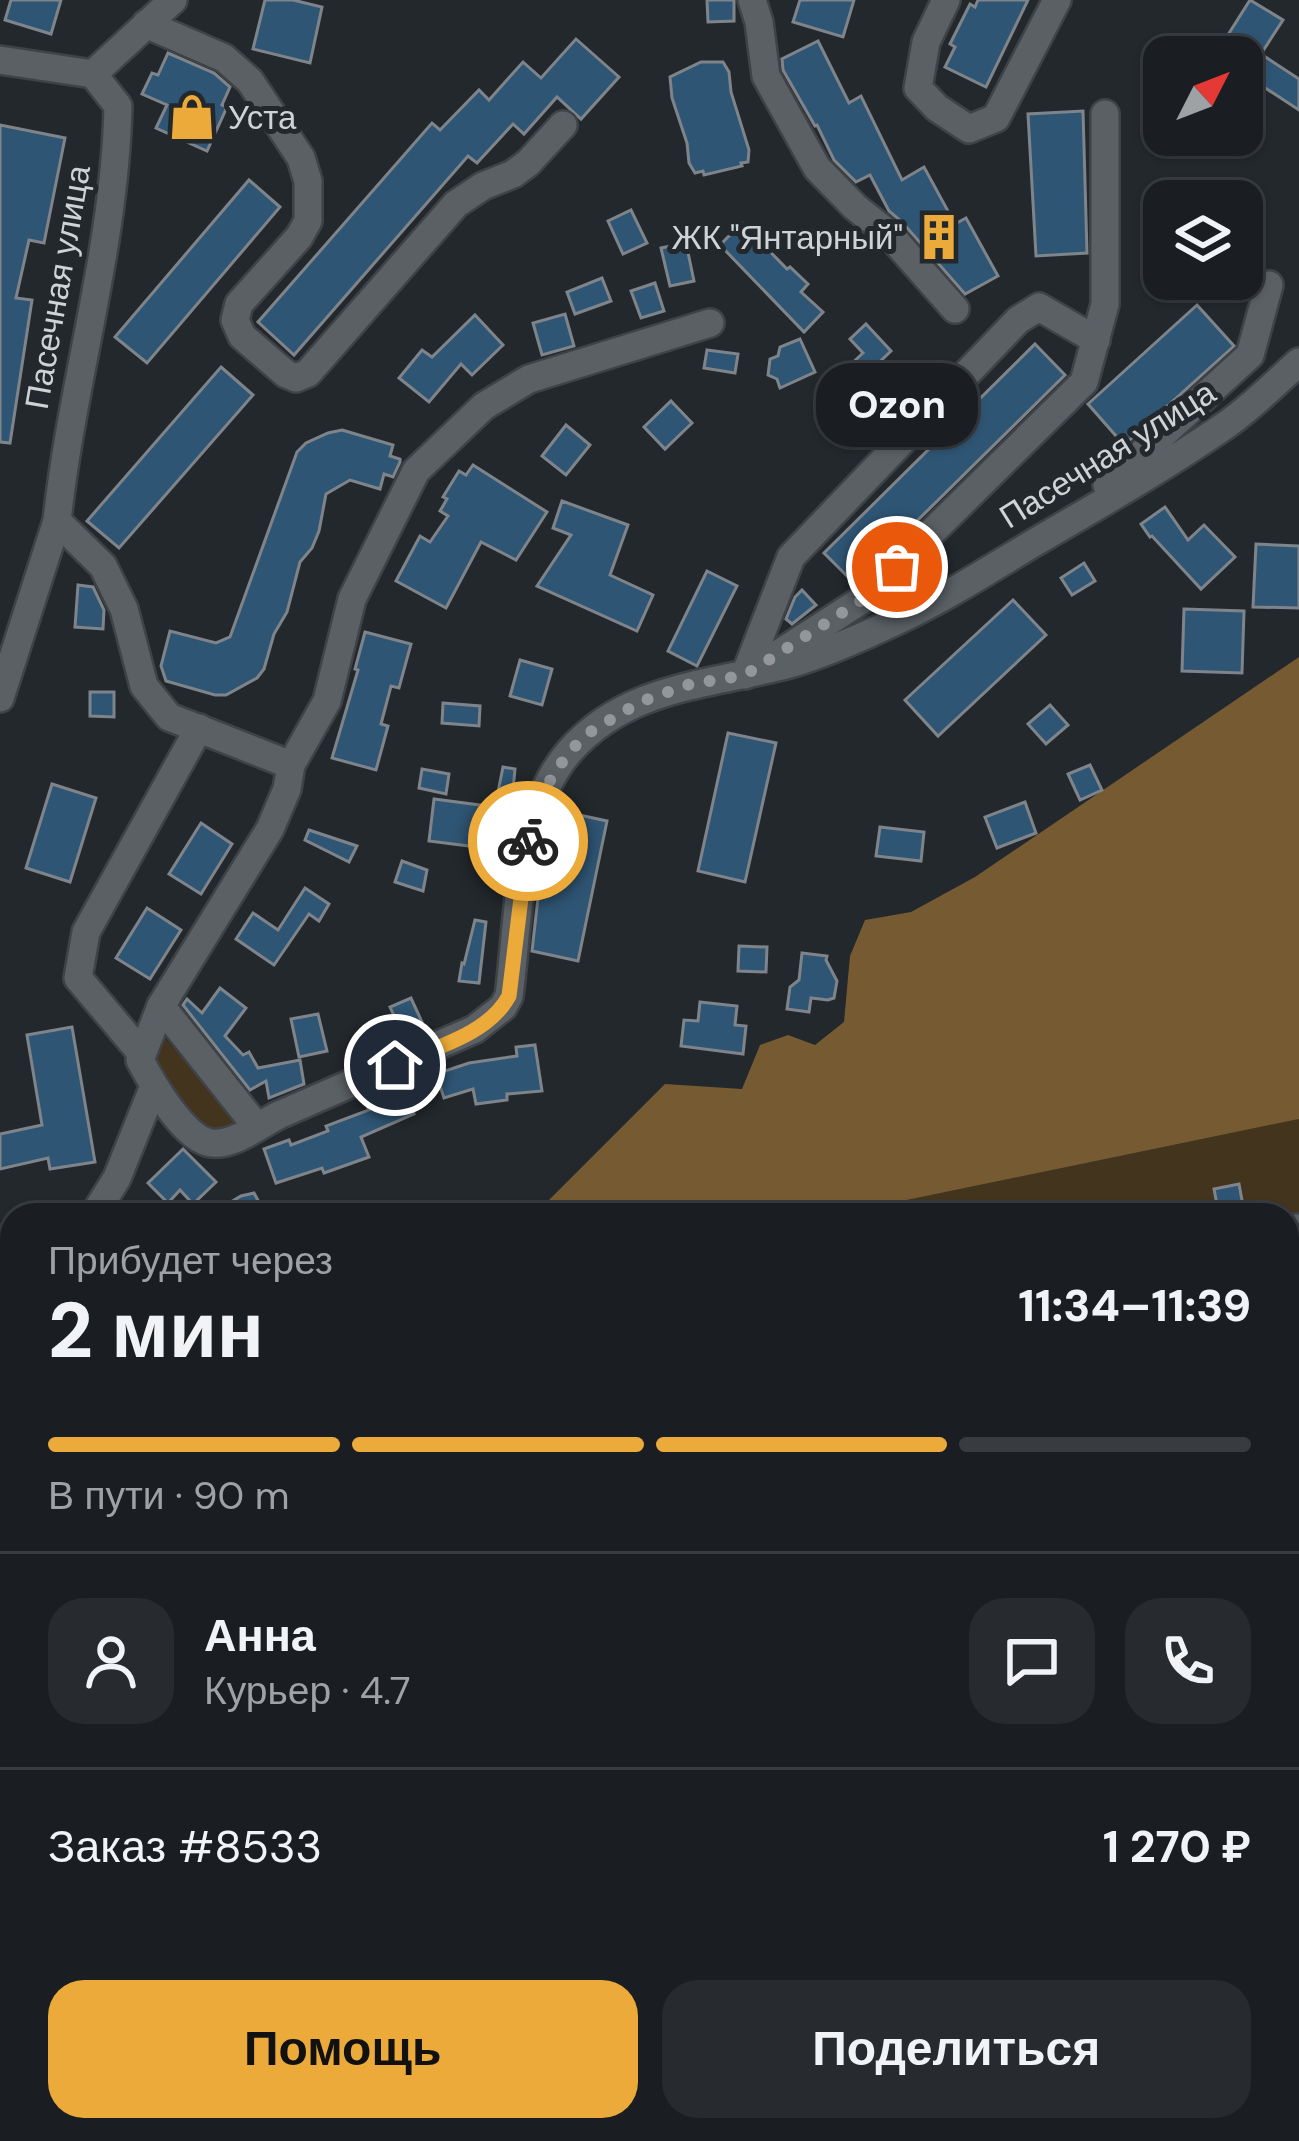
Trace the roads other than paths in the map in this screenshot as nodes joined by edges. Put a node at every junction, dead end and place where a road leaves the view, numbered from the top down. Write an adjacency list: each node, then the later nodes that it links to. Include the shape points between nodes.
1 (172, 0): 5 (street)
2 (752, 0): 11 (street, via 766,76 818,168)
3 (946, 0): 4 (street, via 926,42 919,88 969,129 997,118)
4 (1057, 0)
5 (146, 24): 7 (street); 9 (street, via 224,58 250,81 301,158 308,221 239,304 235,320 242,336 296,378 457,204 528,164)
6 (0, 60): 7 (street)
7 (93, 74): 15 (street, Пасечная улица, via 118,106 118,144)
8 (1105, 113): 13 (street, Пасечная улица, via 1105,304)
9 (562, 125)
10 (1269, 285): 16 (street, via 1250,355)
11 (955, 309)
12 (710, 323): 20 (street, via 529,379 484,406 416,471 352,598 328,701)
13 (1096, 340): 17 (street, Пасечная улица, via 1084,382 865,598); 17 (street, via 1039,307 1018,320 791,557)
14 (1299, 362): 16 (street, Пасечная улица, via 1226,425)
15 (57, 521): 18 (street, Пасечная улица); 19 (street, via 103,566 144,686 169,717)
16 (1059, 528): 17 (street, Пасечная улица, via 894,622)
17 (745, 675): 24 (street, Пасечная улица, via 640,702 570,751 529,834 509,996 493,1016)
18 (0, 698)
19 (199, 728): 20 (street); 22 (street, via 86,932 78,978)
20 (291, 765): 21 (street, via 270,829)
21 (161, 1006): 22 (street); 24 (street)
22 (142, 1054): 23 (street)
23 (154, 1086): 24 (street, Пасечная улица, via 198,1138 228,1142); 25 (street)
24 (257, 1127)
25 (101, 1203)

